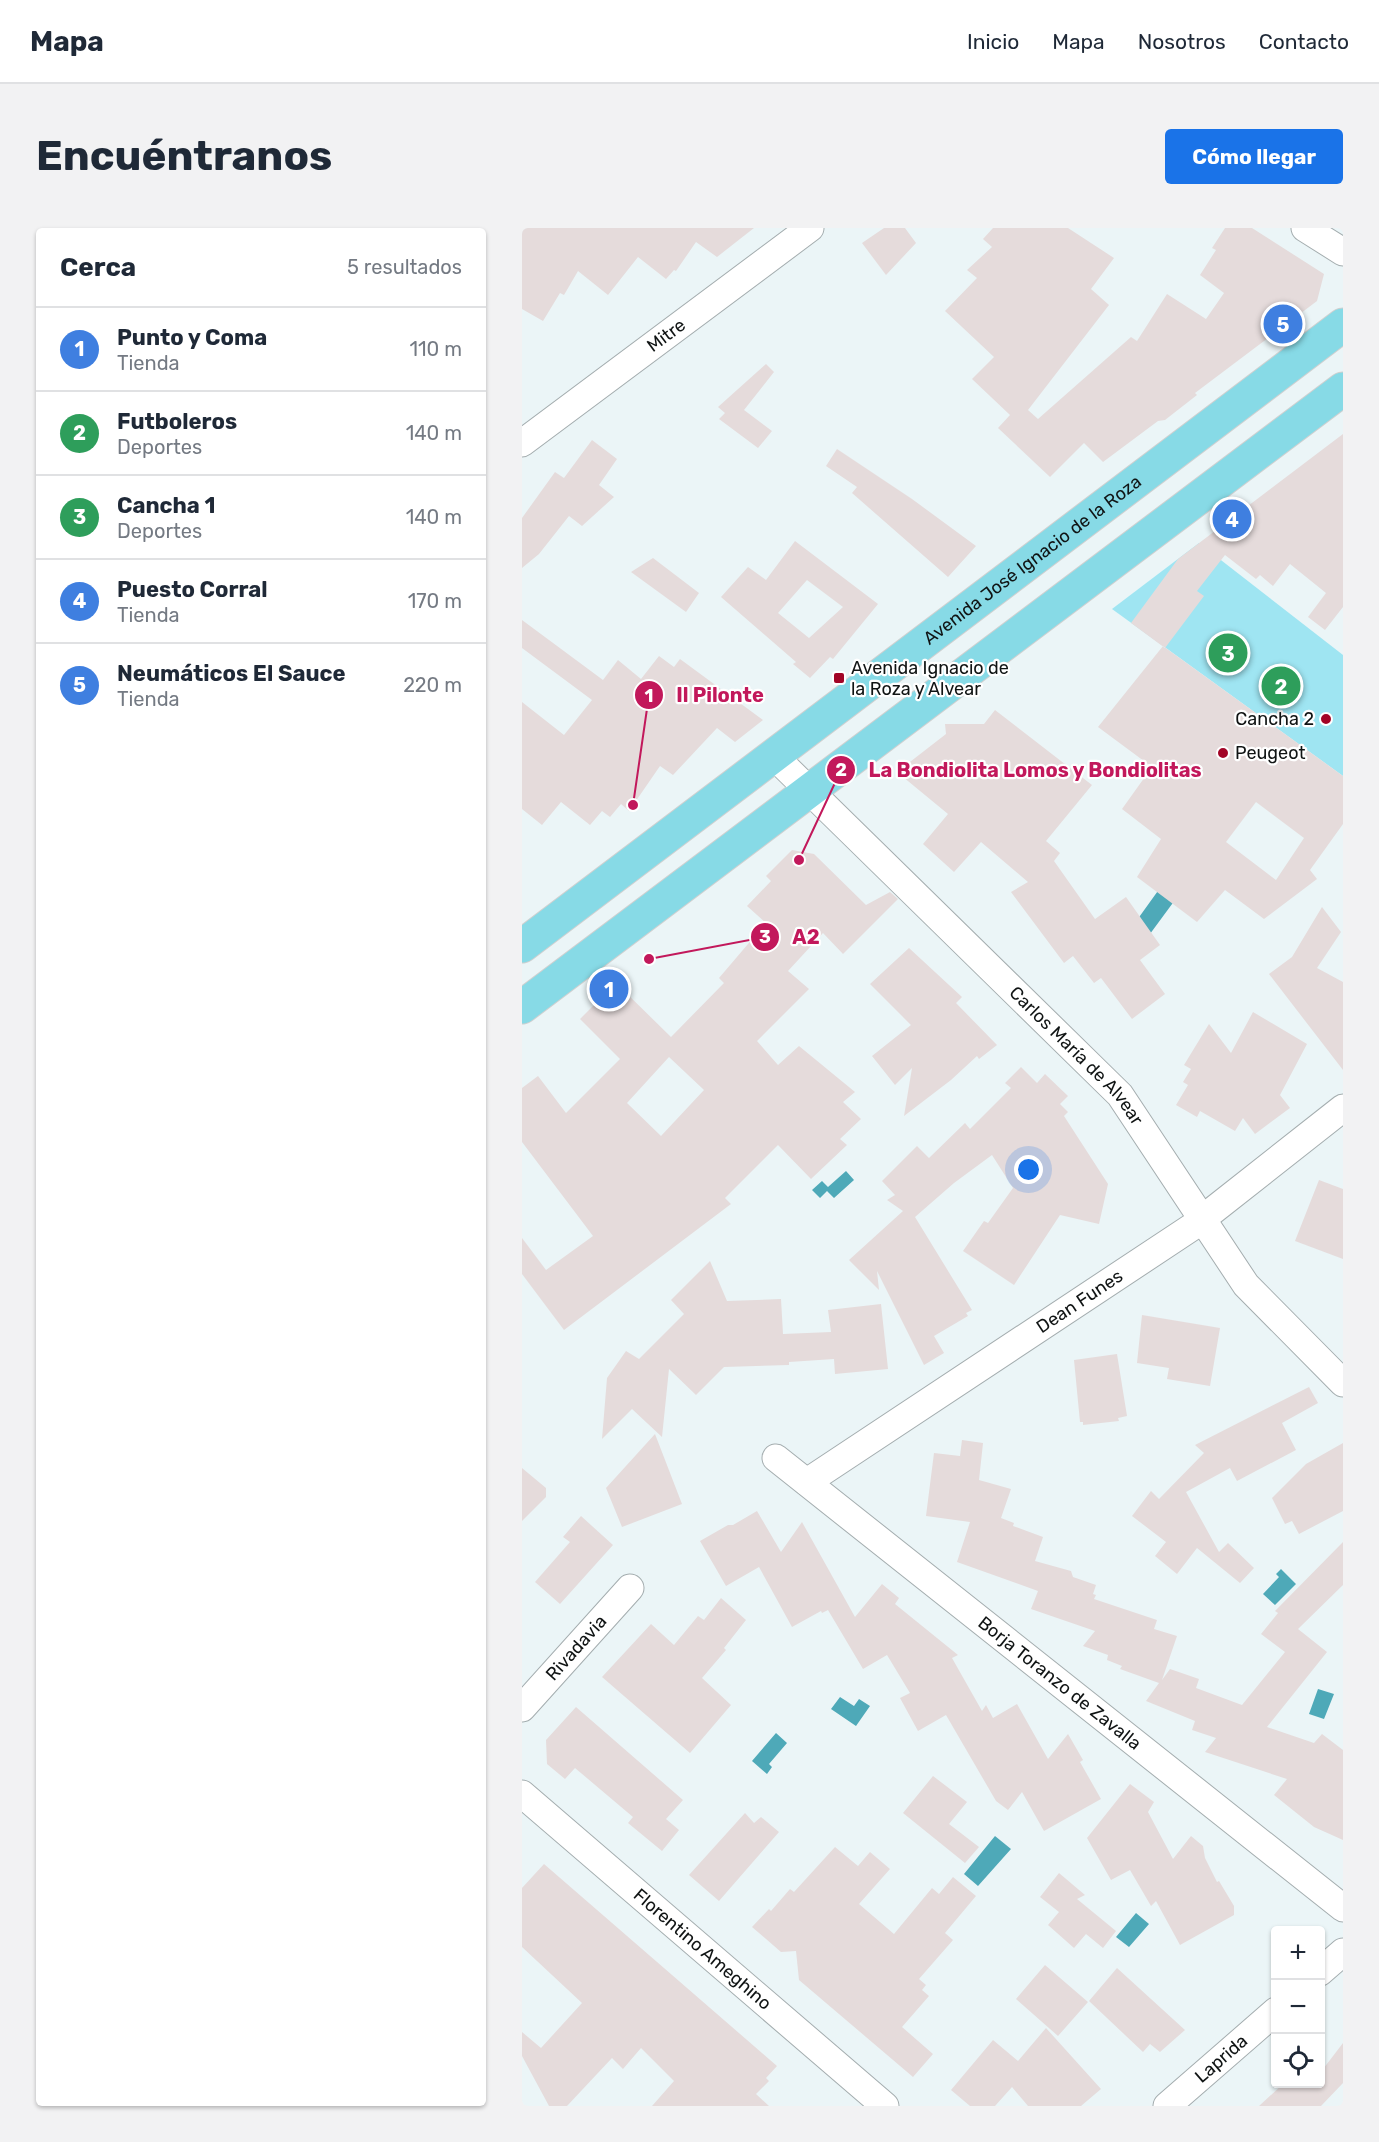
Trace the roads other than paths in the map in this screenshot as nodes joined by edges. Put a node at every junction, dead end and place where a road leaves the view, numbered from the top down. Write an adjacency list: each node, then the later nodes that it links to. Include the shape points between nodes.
1 (810, 228): 6 (street, Mitre)
2 (1305, 228): 3 (street)
3 (1343, 252)
4 (1343, 325): 7 (main road, Avenida José Ignacio de la Roza)
5 (1343, 389): 8 (main road)
6 (522, 443)
7 (774, 756): 8 (street, Carlos María de Alvear); 9 (main road, Avenida José Ignacio de la Roza)
8 (810, 791): 10 (main road); 12 (street, Carlos María de Alvear, via 1120,1095)
9 (522, 946)
10 (522, 1007)
11 (1343, 1108): 12 (street, Dean Funes)
12 (1202, 1218): 13 (street, Carlos María de Alvear, via 1246,1285); 15 (street, Dean Funes)
13 (1343, 1383)
14 (776, 1458): 15 (street, Borja Toranzo de Zavalla)
15 (807, 1482): 19 (street, Borja Toranzo de Zavalla)
16 (630, 1588): 17 (street, Rivadavia)
17 (522, 1708)
18 (522, 1794): 23 (street, Florentino Ameghino)
19 (1343, 1908)
20 (1343, 1952): 21 (street)
21 (1325, 1968)
22 (1271, 2015): 24 (street, Laprida)
23 (885, 2106)
24 (1167, 2106)

